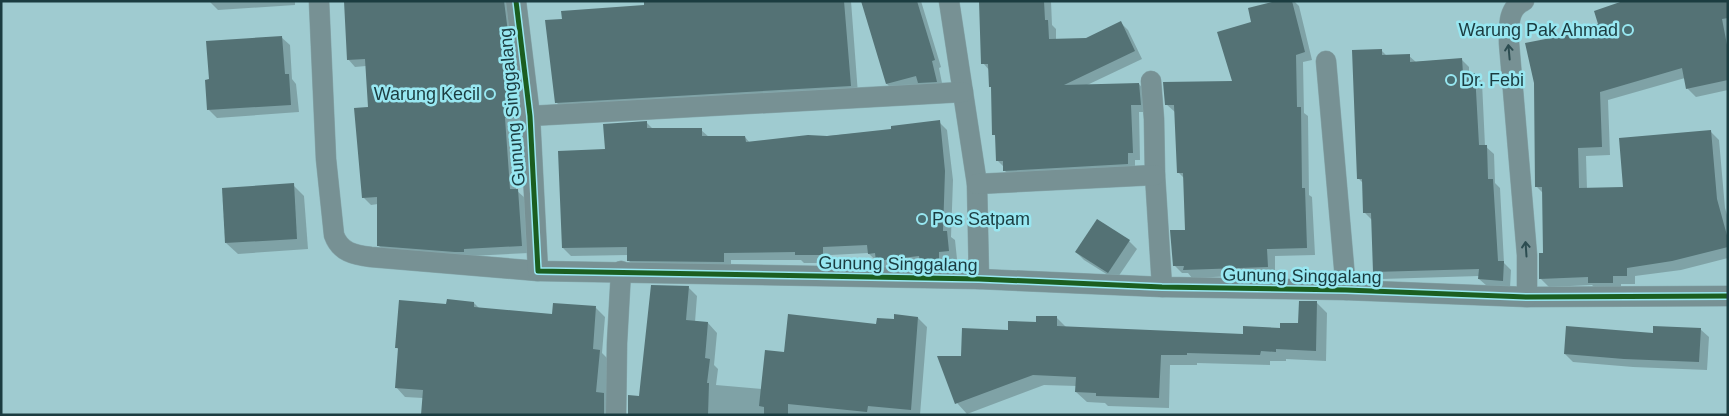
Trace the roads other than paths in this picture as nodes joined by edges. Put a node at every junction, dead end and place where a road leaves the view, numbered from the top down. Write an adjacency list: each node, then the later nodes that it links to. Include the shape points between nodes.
1 (319, 1): 11 (street, via 326,159 334,235 338,244 350,253 371,257)
2 (516, 1): 8 (street, Gunung Singgalang)
3 (950, 1): 7 (street)
4 (1521, 2): 17 (street, one-way to 4, via 1527,255 1509,43 1509,21)
5 (1326, 61): 15 (street)
6 (1151, 81): 9 (street)
7 (963, 92): 8 (street); 10 (street)
8 (530, 116): 11 (street, Gunung Singgalang)
9 (1155, 175): 10 (street); 14 (street)
10 (976, 184): 13 (street)
11 (538, 271): 12 (street, Gunung Singgalang)
12 (621, 272): 13 (street, Gunung Singgalang); 18 (street)
13 (979, 279): 14 (street, Gunung Singgalang)
14 (1162, 287): 15 (street, Gunung Singgalang)
15 (1346, 290): 17 (street, Gunung Singgalang)
16 (1728, 296): 17 (street, Gunung Singgalang)
17 (1527, 297)
18 (616, 415)

